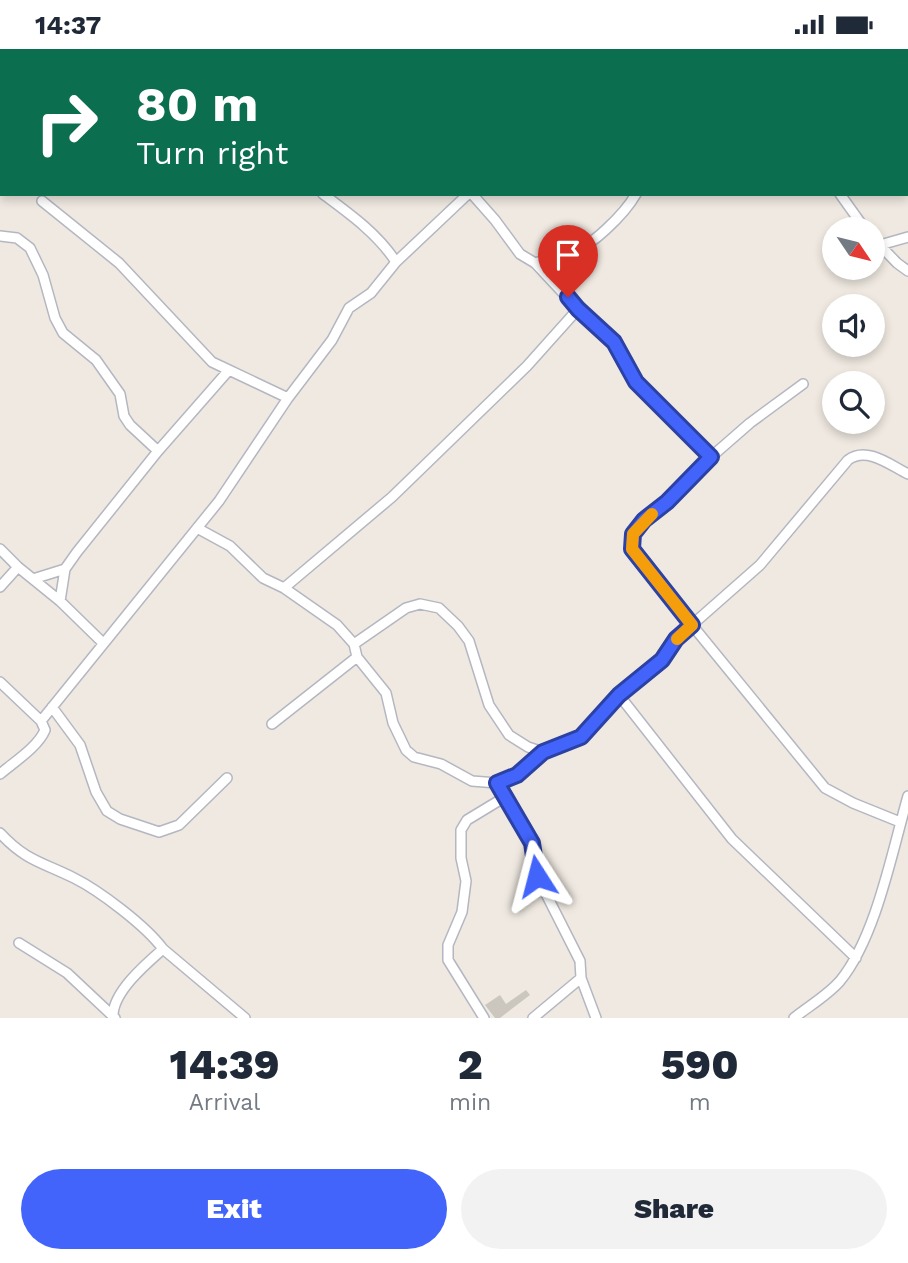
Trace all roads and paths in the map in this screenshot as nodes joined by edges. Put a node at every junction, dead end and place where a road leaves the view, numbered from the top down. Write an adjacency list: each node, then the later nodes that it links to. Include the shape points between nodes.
1 (326, 196): 12 (street, via 373,234)
2 (468, 196): 12 (street)
3 (472, 196): 13 (street, via 520,254)
4 (635, 196): 13 (street, via 587,245)
5 (841, 196): 7 (street)
6 (42, 201): 16 (street, via 119,263 212,362)
7 (856, 217)
8 (0, 236): 19 (street, via 17,238 30,248 64,333 96,360 120,394 130,425)
9 (908, 237): 10 (street)
10 (886, 240)
11 (886, 251): 14 (street)
12 (396, 262): 18 (street, via 371,293 349,308)
13 (535, 263): 15 (street)
14 (908, 271)
15 (578, 309): 20 (street, via 614,342 636,382); 28 (street, via 527,366 392,497)
16 (229, 370): 18 (street); 19 (street)
17 (803, 384): 20 (street)
18 (288, 398): 22 (street)
19 (159, 451): 25 (street)
20 (711, 457): 30 (street, via 633,534 632,549)
21 (908, 474): 30 (street, via 867,454 856,454 760,565)
22 (197, 529): 28 (street, via 230,546 263,578); 31 (street)
23 (0, 549): 24 (street)
24 (18, 567): 26 (street); 27 (street)
25 (65, 569): 26 (street); 29 (street)
26 (33, 579): 29 (street)
27 (0, 587)
28 (284, 588): 32 (street, via 324,615)
29 (60, 601): 31 (street)
30 (692, 625): 35 (street, via 662,660); 45 (street, via 825,787)
31 (103, 643): 36 (street)
32 (354, 645): 33 (street); 39 (street, via 406,608 420,604 439,608 469,641 489,705 509,734)
33 (357, 657): 38 (street); 42 (street, via 386,693 406,750 472,781)
34 (0, 682): 37 (street)
35 (619, 695): 39 (street, via 581,737); 49 (street, via 732,839)
36 (52, 706): 37 (street); 41 (street, via 80,745 107,811 120,819 159,832 169,829 179,825)
37 (41, 721): 40 (street, via 43,735)
38 (272, 724)
39 (543, 752): 42 (street, via 517,775)
40 (0, 774)
41 (226, 778)
42 (497, 783): 44 (street)
43 (908, 796): 45 (street)
44 (505, 797): 50 (street, via 532,843 537,876 580,961); 53 (street, via 467,820 461,830 466,881 462,912 448,945 448,960)
45 (900, 822): 49 (street)
46 (0, 833): 48 (street, via 34,862 74,878 130,916)
47 (19, 943): 51 (street, via 67,973)
48 (163, 949): 51 (street, via 137,971 117,1001); 52 (street)
49 (856, 958): 56 (street, via 838,983)
50 (580, 978): 54 (street); 55 (street)
51 (114, 1016)
52 (245, 1018)
53 (484, 1018)
54 (533, 1018)
55 (596, 1018)
56 (794, 1018)

